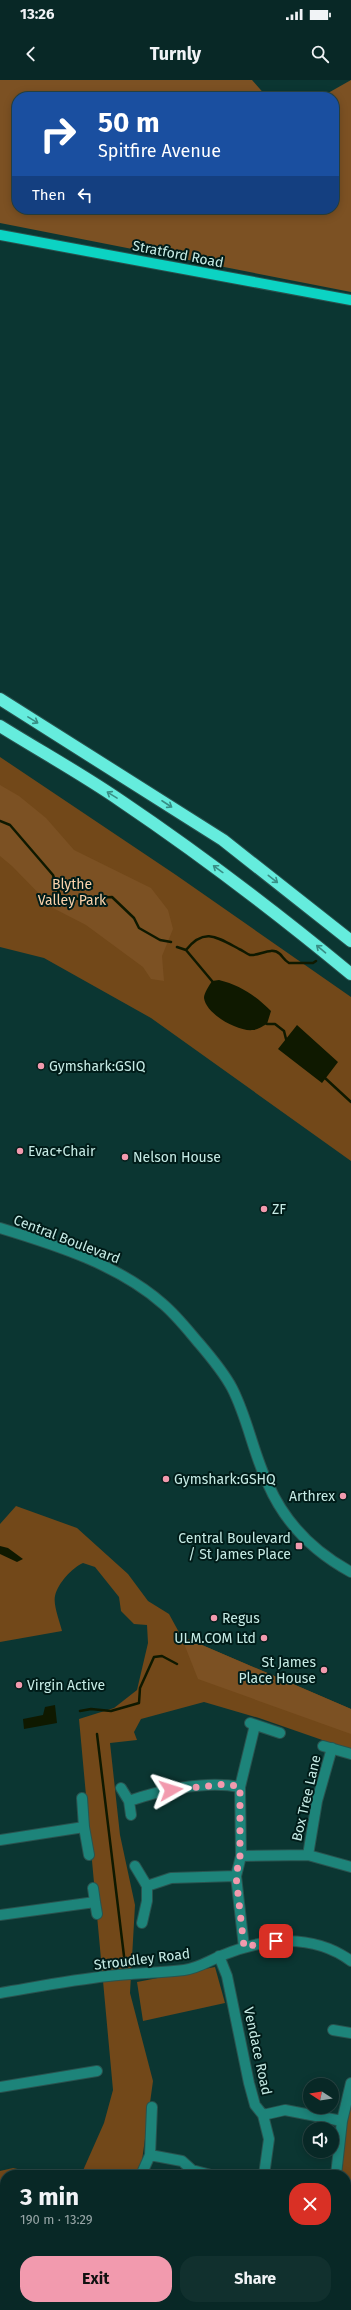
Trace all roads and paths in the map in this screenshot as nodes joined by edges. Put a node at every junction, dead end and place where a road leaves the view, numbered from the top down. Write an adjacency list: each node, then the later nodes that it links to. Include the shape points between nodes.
1 (0, 235): 2 (main road, Stratford Road)
2 (351, 300)
3 (0, 699): 5 (highway, one-way to 5, via 223,840)
4 (0, 726): 6 (highway, one-way to 4, via 211,864 120,800)
5 (351, 941)
6 (351, 974)
7 (0, 1228): 8 (street, Central Boulevard, via 107,1268 135,1283 163,1304 210,1355 231,1387 246,1420 268,1484 284,1515 307,1542 335,1564)
8 (351, 1572)
9 (280, 1733): 11 (street, via 253,1724)
10 (351, 1754): 19 (street, Box Tree Lane, via 328,1747)
11 (240, 1787): 14 (street, via 226,1784 157,1792); 20 (street)
12 (121, 1788): 14 (street)
13 (82, 1798): 16 (street)
14 (129, 1801): 15 (street)
15 (131, 1815)
16 (84, 1827): 17 (street); 18 (street)
17 (0, 1840)
18 (90, 1855)
19 (308, 1855): 20 (street); 22 (street)
20 (240, 1856): 23 (street)
21 (136, 1866): 24 (street)
22 (351, 1867)
23 (236, 1876): 24 (street, via 172,1878); 30 (street)
24 (147, 1886): 29 (street, via 147,1902)
25 (93, 1888): 26 (street)
26 (95, 1902): 27 (street); 28 (street)
27 (97, 1914)
28 (0, 1915)
29 (142, 1923)
30 (244, 1947): 31 (street, Stroudley Road); 32 (street, Stroudley Road, via 286,1940 329,1949)
31 (219, 1956): 33 (street, Stroudley Road, via 189,1969 108,1976); 40 (street, Vendace Road, via 227,1976 255,2105)
32 (351, 1961)
33 (0, 1993)
34 (333, 2030): 35 (street)
35 (351, 2033)
36 (97, 2071): 38 (street)
37 (351, 2084): 41 (street)
38 (0, 2087)
39 (152, 2107): 42 (street)
40 (263, 2115): 41 (street, via 286,2110); 45 (street, Vendace Road, via 269,2139)
41 (342, 2121): 46 (street)
42 (150, 2155): 43 (street); 44 (street, via 182,2161)
43 (143, 2170)
44 (192, 2170)
45 (265, 2170)
46 (337, 2170)

